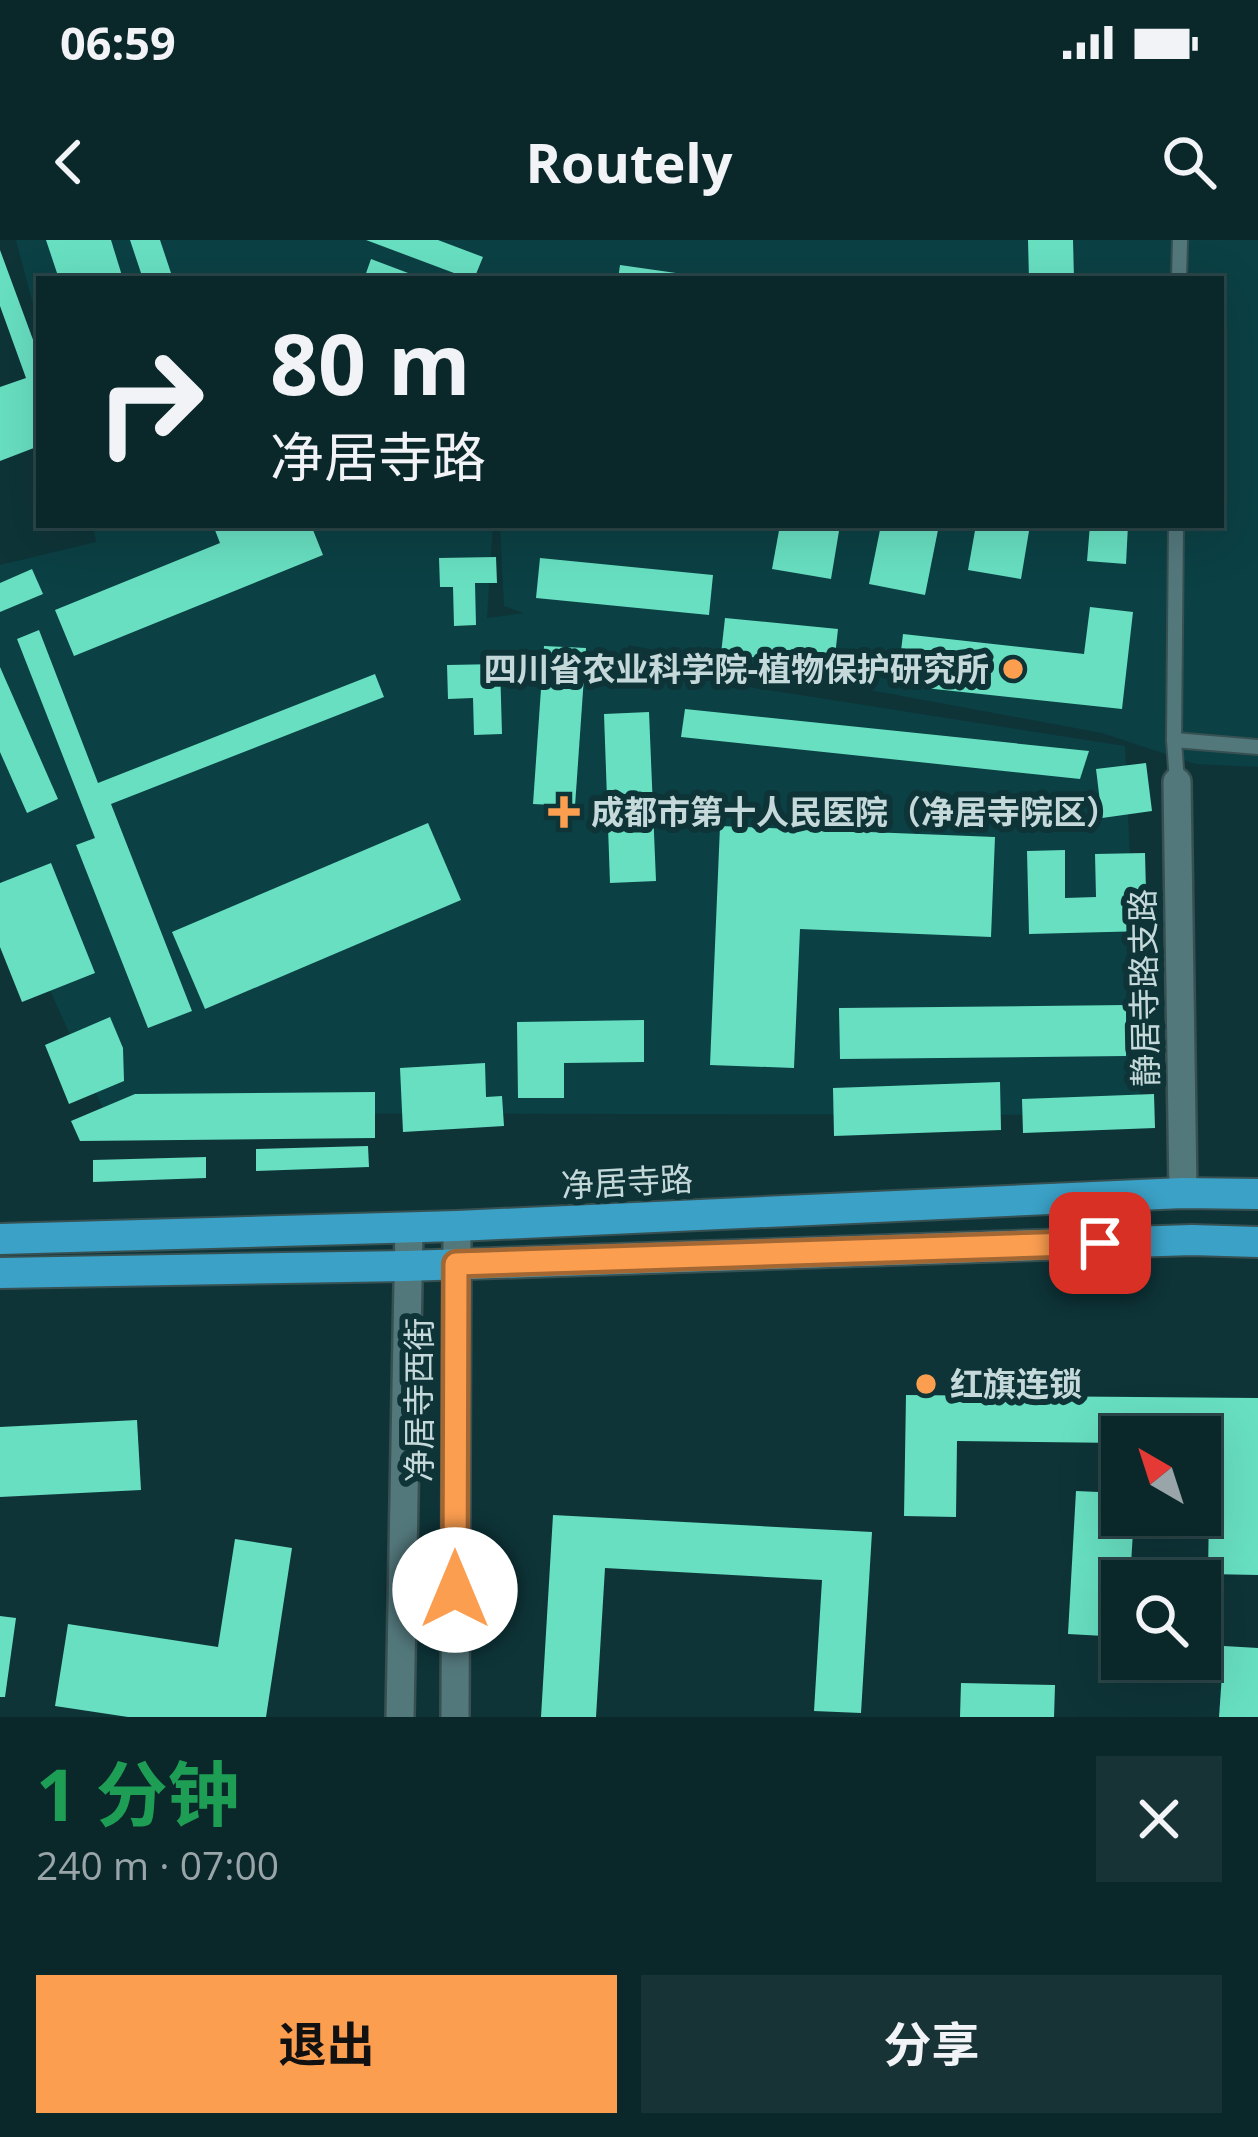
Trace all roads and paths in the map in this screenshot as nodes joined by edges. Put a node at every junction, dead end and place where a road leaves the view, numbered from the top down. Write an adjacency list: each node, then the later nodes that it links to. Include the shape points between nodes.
1 (1180, 240): 2 (lane)
2 (1179, 276)
3 (1176, 528): 4 (lane)
4 (1174, 740): 5 (lane); 6 (lane)
5 (1258, 746)
6 (1177, 782): 7 (street, 静居寺路支路)
7 (1183, 1192): 8 (main road, 净居寺路); 9 (main road, 净居寺路)
8 (1258, 1194)
9 (457, 1226): 10 (main road, 净居寺路); 13 (street, 净居寺西街)
10 (409, 1228): 11 (main road, 净居寺路); 14 (street, 净居寺西街)
11 (0, 1239)
12 (1258, 1242): 13 (main road)
13 (456, 1264): 14 (main road); 17 (street, 净居寺西街)
14 (406, 1266): 15 (main road); 16 (street, 净居寺西街)
15 (0, 1273)
16 (400, 1717)
17 (454, 1717)

